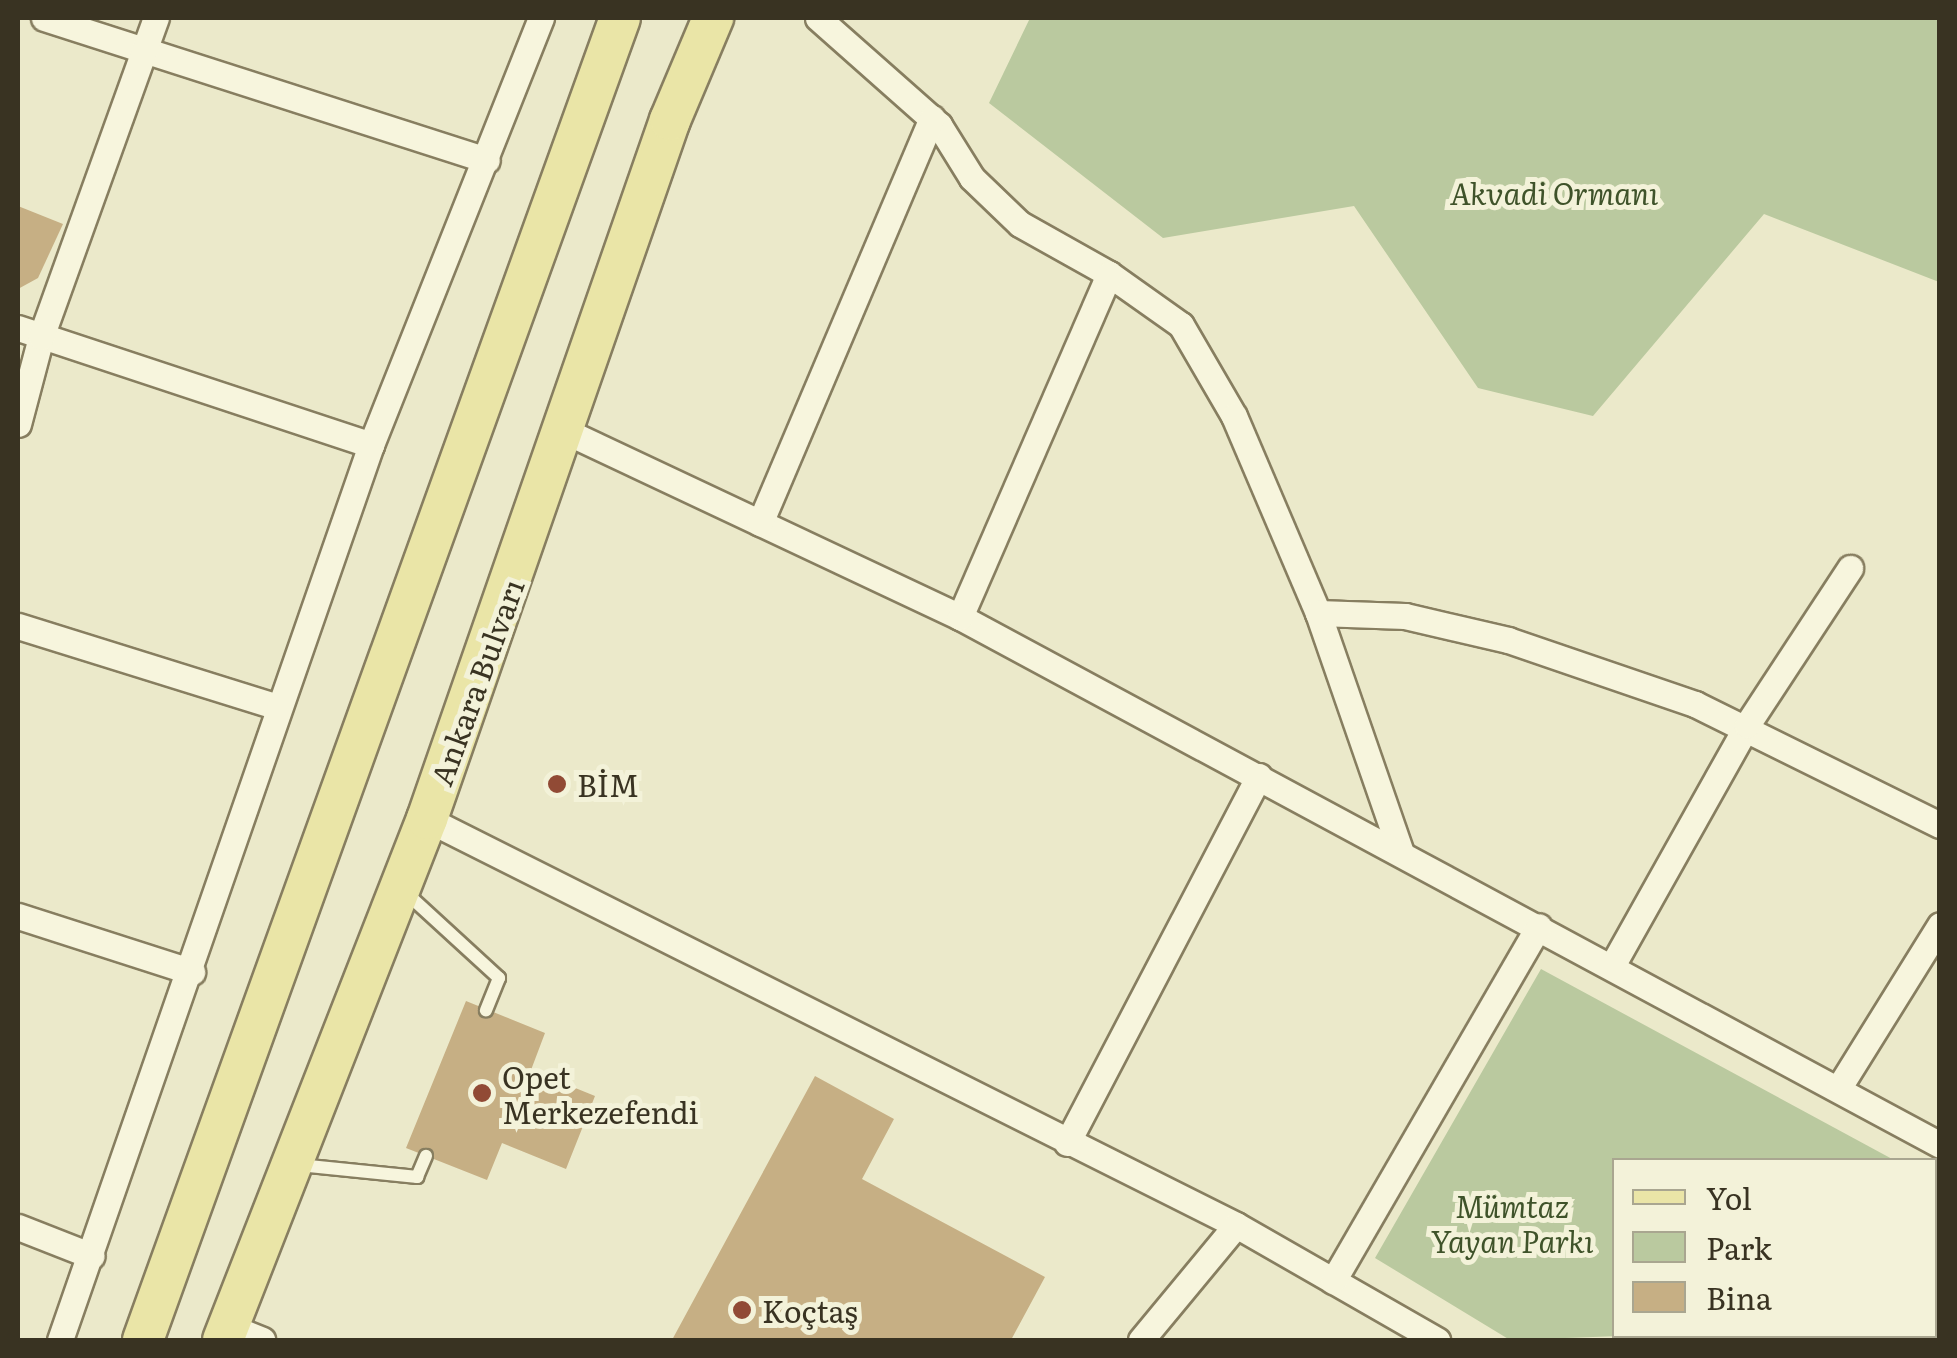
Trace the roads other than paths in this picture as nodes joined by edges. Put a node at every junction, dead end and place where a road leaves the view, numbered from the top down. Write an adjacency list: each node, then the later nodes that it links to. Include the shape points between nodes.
1 (44, 18): 7 (street)
2 (156, 18): 7 (street)
3 (541, 18): 9 (street)
4 (620, 18): 44 (main road)
5 (713, 18): 13 (main road, Ankara Bulvarı, via 670,120)
6 (818, 18): 8 (street)
7 (148, 47): 9 (street); 11 (street)
8 (932, 118): 10 (street, via 972,178 1020,224); 15 (street)
9 (488, 160): 14 (street)
10 (1110, 274): 17 (street, via 1181,325 1234,416); 18 (street)
11 (29, 333): 12 (street); 14 (street)
12 (18, 424)
13 (566, 432): 15 (street); 23 (main road, Ankara Bulvarı)
14 (371, 444): 20 (street)
15 (760, 524): 18 (street)
16 (1850, 568): 21 (street)
17 (1318, 613): 21 (street, via 1405,616 1508,640); 25 (street)
18 (960, 617): 22 (street)
19 (18, 626): 20 (street)
20 (278, 707): 31 (street)
21 (1747, 725): 24 (street); 30 (street)
22 (1259, 776): 25 (street); 34 (street)
23 (427, 818): 26 (main road, Ankara Bulvarı); 34 (street)
24 (1940, 825)
25 (1400, 850): 29 (street)
26 (400, 887): 32 (lane, via 498,978); 37 (main road, Ankara Bulvarı)
27 (18, 916): 31 (street)
28 (1940, 925): 33 (street)
29 (1539, 926): 30 (street); 41 (street)
30 (1612, 966): 33 (street)
31 (192, 972): 40 (street)
32 (486, 1010)
33 (1838, 1089): 35 (street)
34 (1068, 1143): 38 (street)
35 (1940, 1144)
36 (426, 1156): 37 (lane, via 417,1177)
37 (292, 1164): 42 (main road, Ankara Bulvarı)
38 (1236, 1225): 41 (street); 45 (street)
39 (18, 1227): 40 (street)
40 (92, 1256): 43 (street)
41 (1333, 1281): 46 (street)
42 (238, 1336)
43 (60, 1340)
44 (142, 1340)
45 (1141, 1340)
46 (1437, 1340)

